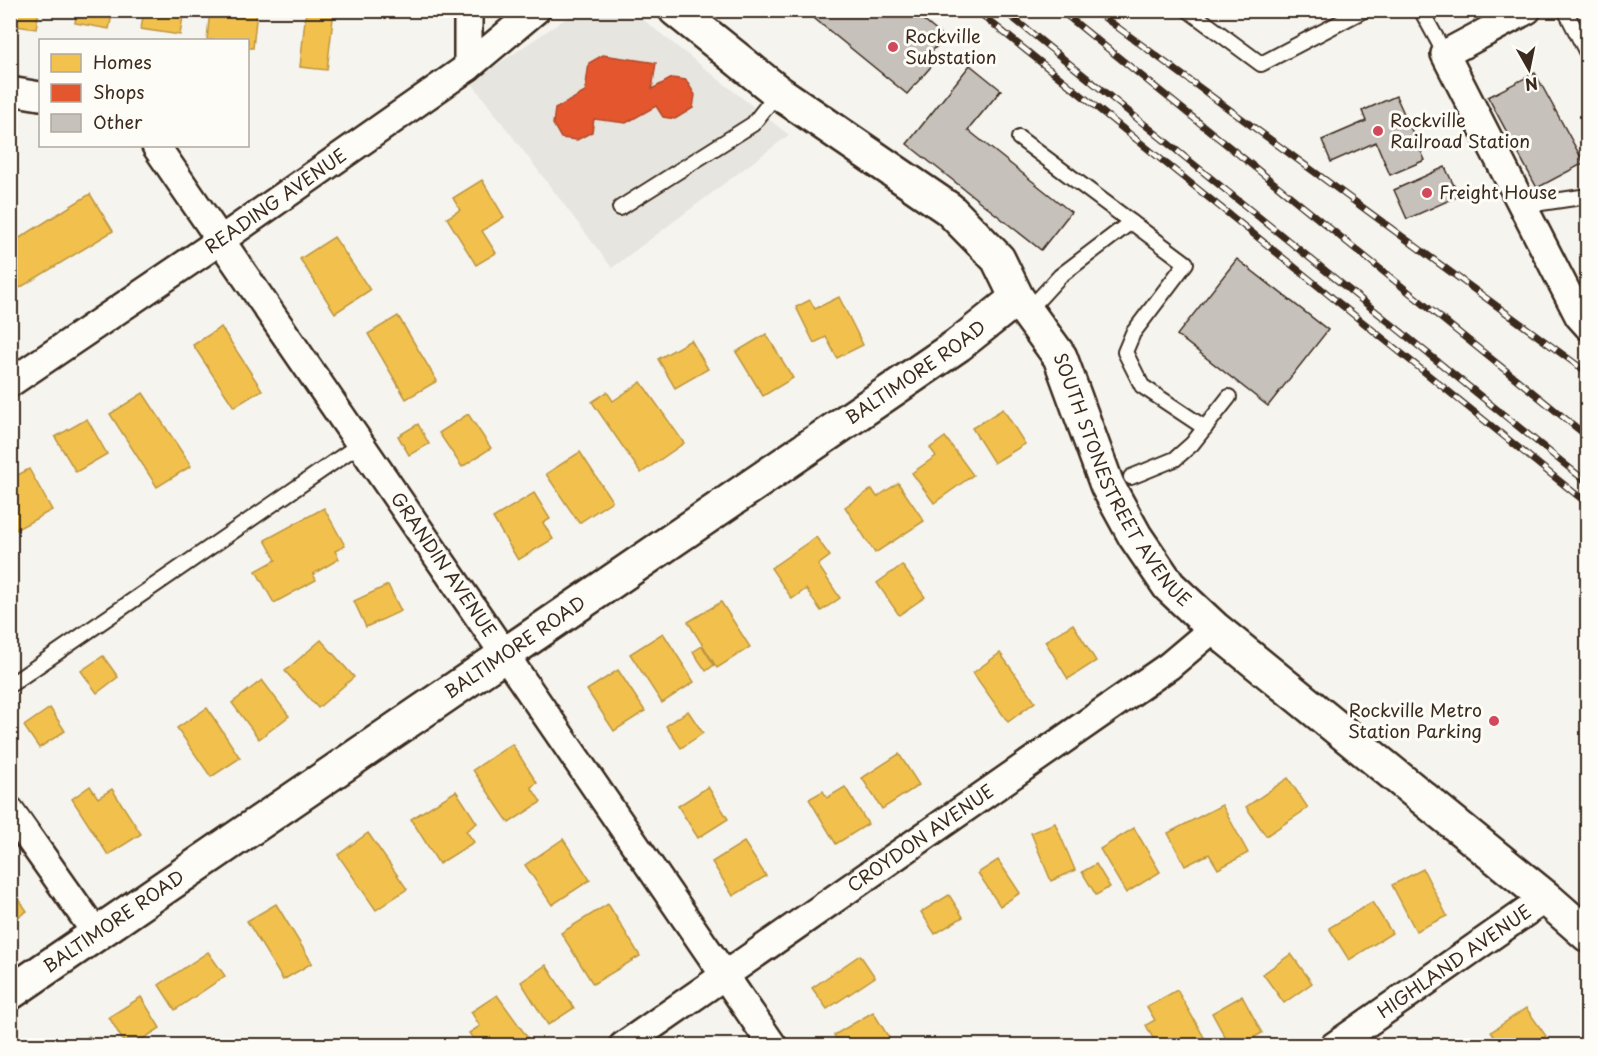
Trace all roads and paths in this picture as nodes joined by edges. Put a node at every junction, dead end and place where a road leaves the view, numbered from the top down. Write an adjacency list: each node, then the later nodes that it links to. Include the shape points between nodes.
1 (468, 10): 11 (street)
2 (536, 10): 11 (street, READING AVENUE)
3 (676, 10): 13 (main road, SOUTH STONESTREET AVENUE)
4 (1188, 10): 5 (lane, via 1261,63)
5 (1364, 10)
6 (1421, 10): 9 (lane)
7 (1527, 10): 9 (street)
8 (1565, 10): 10 (lane)
9 (1444, 54): 18 (street)
10 (1587, 55)
11 (468, 67): 21 (street, READING AVENUE)
12 (10, 91): 14 (street)
13 (778, 92): 19 (lane, via 753,124); 22 (main road, SOUTH STONESTREET AVENUE, via 949,209 998,259)
14 (39, 96)
15 (1019, 138): 20 (lane)
16 (157, 147): 21 (street, GRANDIN AVENUE)
17 (1587, 196): 18 (lane)
18 (1521, 206): 23 (street)
19 (620, 208)
20 (1131, 222): 22 (lane); 26 (lane, via 1186,263 1133,333 1125,352 1142,386)
21 (221, 240): 24 (street, READING AVENUE); 27 (street, GRANDIN AVENUE)
22 (1022, 305): 29 (main road, SOUTH STONESTREET AVENUE, via 1060,357 1107,485 1135,536 1170,586); 30 (main road, BALTIMORE ROAD)
23 (1587, 326)
24 (10, 383)
25 (1229, 397): 26 (lane)
26 (1205, 428): 28 (lane, via 1175,459)
27 (360, 444): 30 (street, GRANDIN AVENUE); 31 (lane)
28 (1131, 477)
29 (1214, 628): 33 (main road, SOUTH STONESTREET AVENUE); 36 (street, CROYDON AVENUE, via 1169,666)
30 (504, 657): 34 (main road, BALTIMORE ROAD); 36 (street, GRANDIN AVENUE)
31 (10, 685)
32 (10, 811): 34 (street)
33 (1546, 898): 35 (main road, SOUTH STONESTREET AVENUE); 40 (street, HIGHLAND AVENUE)
34 (96, 933): 37 (main road, BALTIMORE ROAD)
35 (1587, 935)
36 (725, 976): 38 (street, CROYDON AVENUE); 39 (street, GRANDIN AVENUE)
37 (10, 993)
38 (623, 1046)
39 (773, 1046)
40 (1334, 1046)

